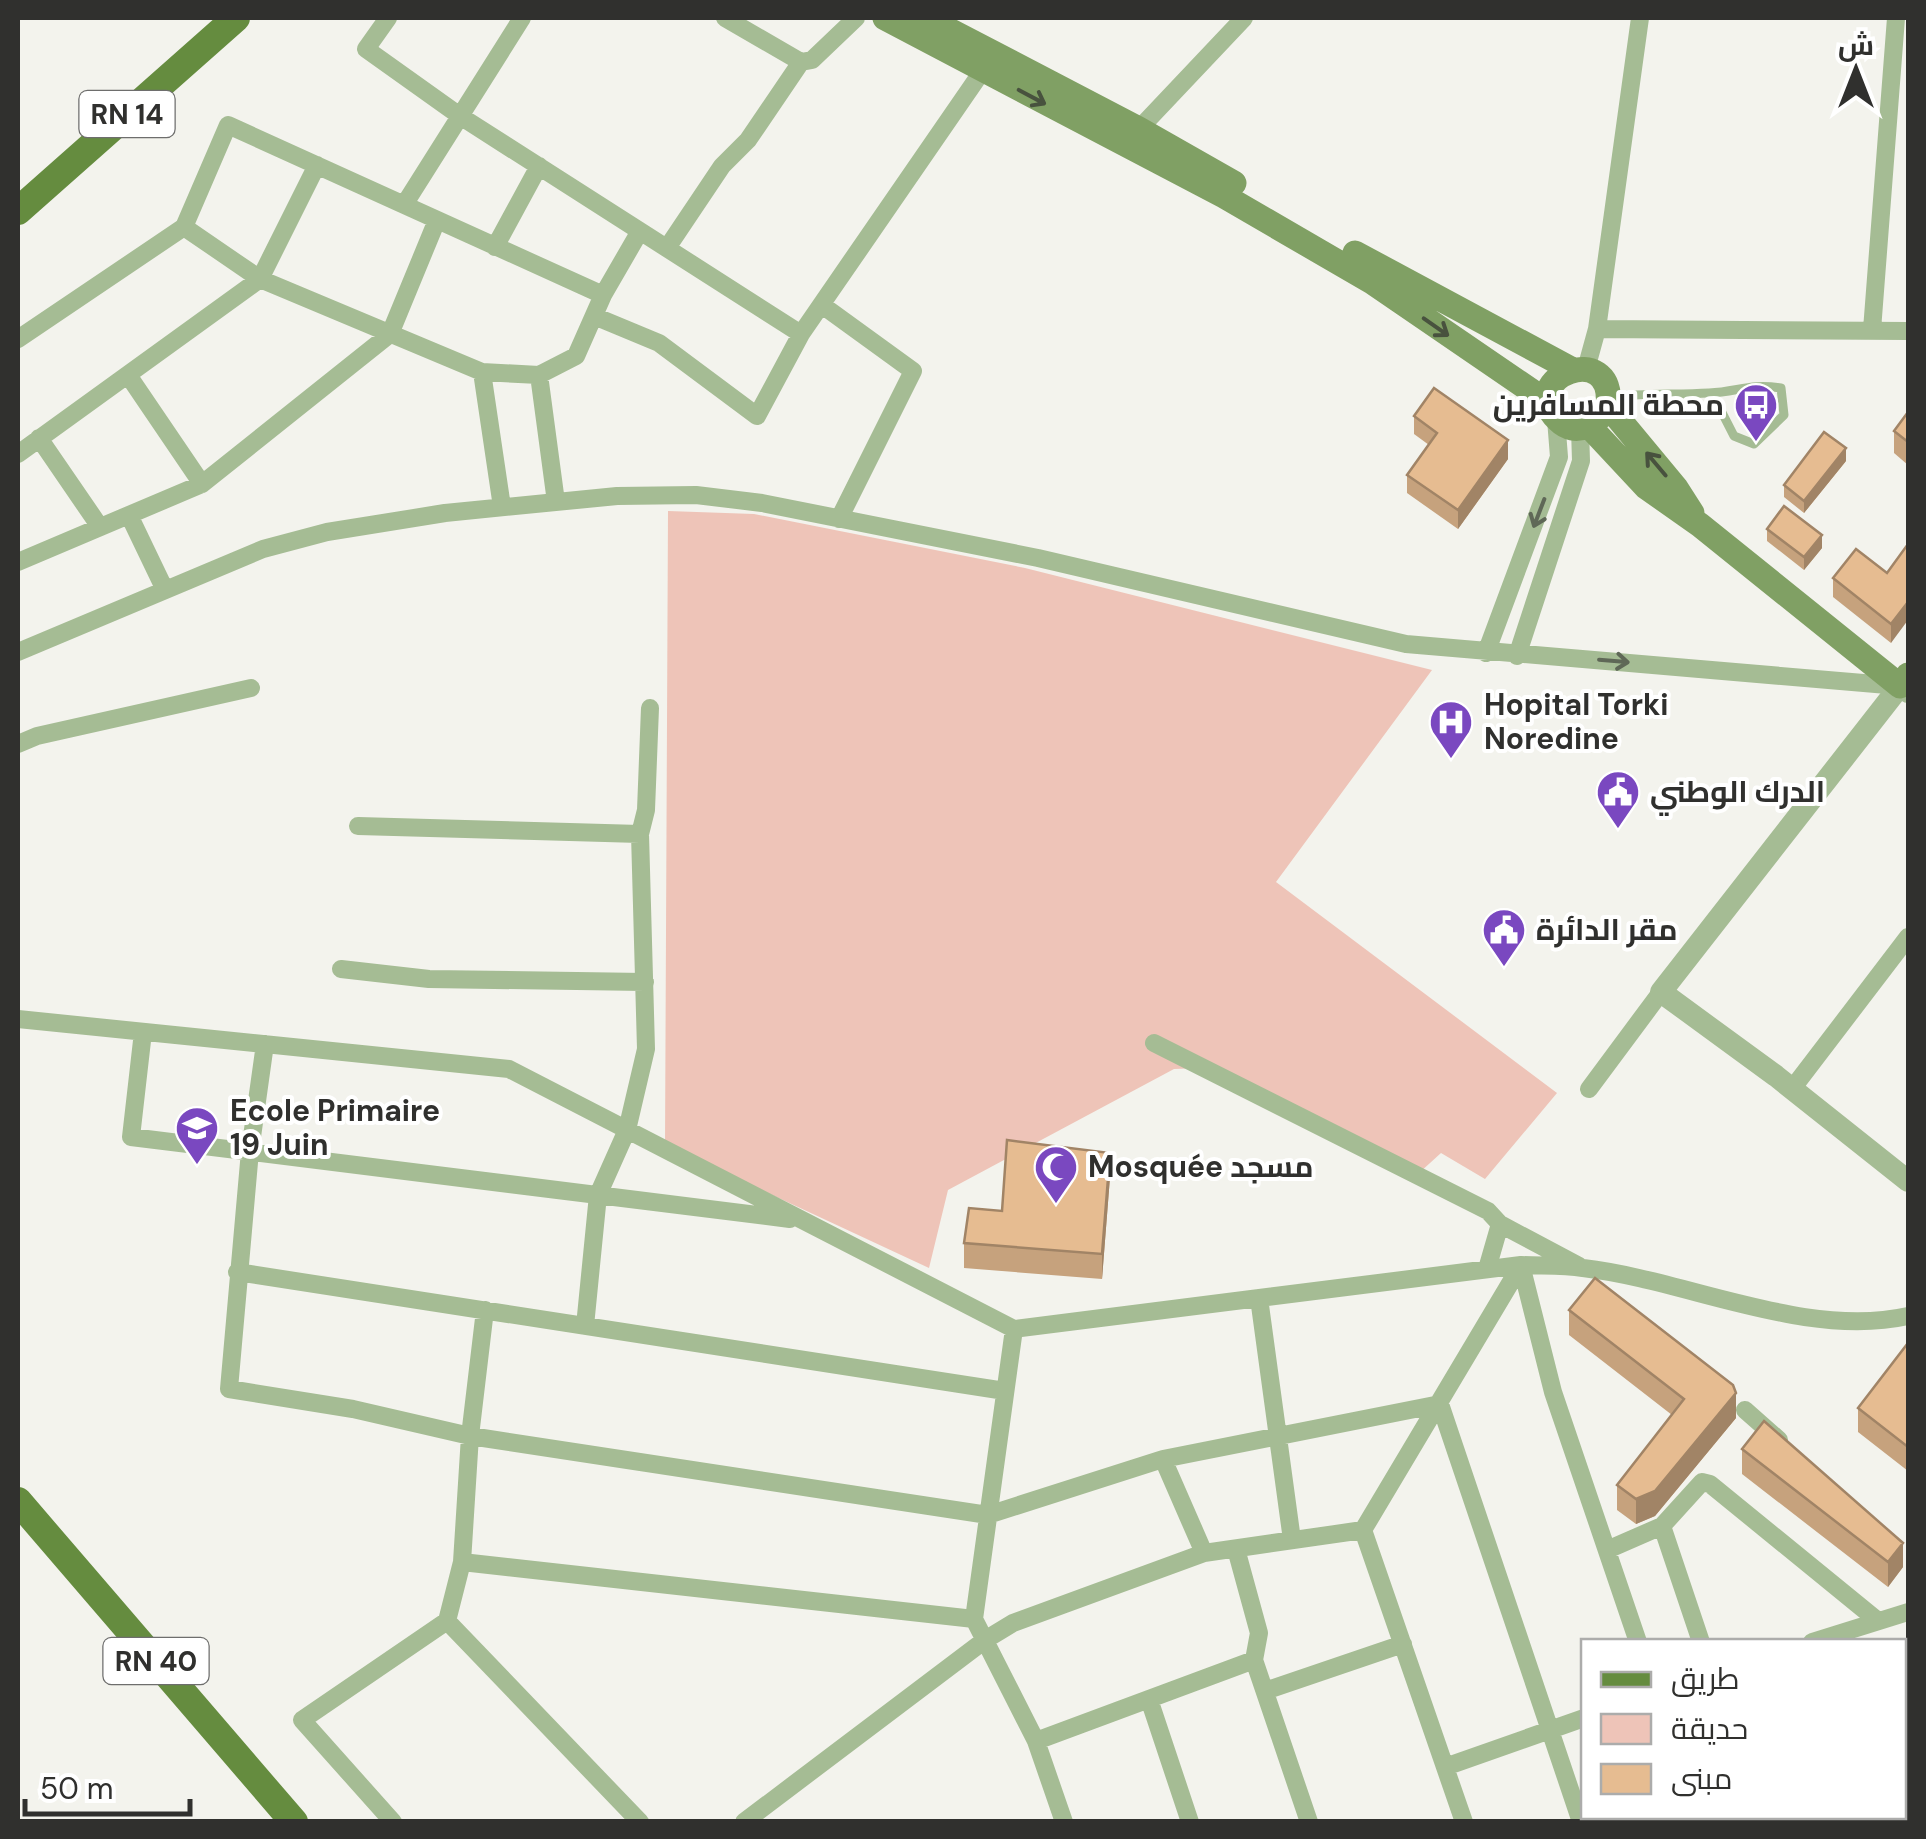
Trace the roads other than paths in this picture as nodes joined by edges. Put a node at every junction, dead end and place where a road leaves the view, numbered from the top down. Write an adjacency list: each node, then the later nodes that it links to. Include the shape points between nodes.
1 (236, 18): 18 (main road, RN 14)
2 (388, 18): 13 (street, via 366,49)
3 (522, 18): 13 (street)
4 (725, 18): 11 (street)
5 (856, 18): 11 (street, via 812,60)
6 (885, 18): 12 (main road)
7 (926, 18): 14 (main road)
8 (1244, 18): 14 (street)
9 (1640, 18): 28 (street)
10 (1896, 18): 29 (street)
11 (801, 62): 23 (street)
12 (983, 70): 26 (street); 39 (main road, one-way to 39, via 1355,272)
13 (460, 116): 16 (street); 17 (street)
14 (1139, 129): 37 (main road)
15 (317, 165): 17 (street); 20 (street, via 228,125); 24 (street)
16 (538, 166): 21 (street); 22 (street)
17 (404, 205): 19 (street)
18 (18, 211)
19 (437, 220): 22 (street); 31 (street)
20 (184, 226): 24 (street); 33 (street)
21 (640, 231): 23 (street); 25 (street)
22 (495, 246): 25 (street)
23 (666, 248): 32 (street)
24 (260, 280): 31 (street); 36 (street)
25 (603, 296): 27 (street)
26 (822, 304): 32 (street); 46 (street, via 913,371)
27 (594, 316): 32 (street, via 659,343 757,416); 35 (street, via 576,356)
28 (1597, 329): 29 (street); 37 (street)
29 (1872, 330): 30 (street)
30 (1908, 331)
31 (390, 334): 34 (street); 42 (street)
32 (801, 334)
33 (18, 338)
34 (482, 372): 35 (street); 44 (street)
35 (539, 374): 43 (street)
36 (128, 375): 40 (street); 42 (street)
37 (1596, 385): 38 (lane); 39 (main road, via 1601,418); 39 (main road, via 1556,378 1551,386); 47 (main road, one-way to 37)
38 (1712, 393): 38 (lane, via 1756,384 1781,388 1784,415 1754,444 1734,436)
39 (1569, 419): 47 (main road); 52 (street, one-way to 52); 53 (street, via 1581,461)
40 (40, 438): 41 (street); 48 (street)
41 (18, 454)
42 (202, 484): 45 (street)
43 (556, 502): 44 (street); 46 (street, via 696,494)
44 (502, 507): 50 (street, via 327,532 263,549)
45 (129, 515): 48 (street); 50 (street)
46 (839, 518): 52 (street, via 1406,644)
47 (1700, 525): 54 (main road)
48 (100, 527): 49 (street)
49 (18, 562)
50 (166, 590): 51 (street)
51 (18, 652)
52 (1486, 653): 53 (street)
53 (1517, 656): 54 (street, one-way to 54)
54 (1906, 684): 63 (street)
55 (251, 688): 57 (street)
56 (650, 708): 59 (street)
57 (18, 744)
58 (358, 826): 59 (street)
59 (640, 834): 62 (street)
60 (1908, 937): 69 (street)
61 (341, 969): 62 (street, via 429,979)
62 (645, 982): 70 (street, via 646,1049)
63 (1661, 992): 68 (street); 69 (street)
64 (18, 1019): 65 (street)
65 (143, 1032): 67 (street); 71 (street, via 132,1137)
66 (1154, 1042): 75 (street, via 1488,1212)
67 (264, 1044): 70 (street, via 509,1069); 71 (street)
68 (1589, 1089)
69 (1792, 1089): 72 (street)
70 (627, 1130): 73 (street); 74 (street)
71 (250, 1151): 73 (street); 79 (street)
72 (1908, 1181)
73 (598, 1195): 74 (street); 83 (street)
74 (805, 1221): 84 (street)
75 (1500, 1224): 77 (street); 78 (street)
76 (1521, 1265): 77 (street); 78 (street); 86 (street); 98 (street, via 1552,1392)
77 (1583, 1268): 82 (street, via 1830,1322)
78 (1487, 1269): 80 (street)
79 (237, 1272): 81 (street); 88 (street, via 229,1389)
80 (1260, 1298): 84 (street); 89 (street)
81 (484, 1310): 83 (street); 88 (street)
82 (1908, 1316)
83 (586, 1326): 85 (street)
84 (1014, 1329): 85 (street)
85 (1006, 1391): 93 (street)
86 (1440, 1404): 89 (street); 95 (street); 114 (street)
87 (1745, 1410): 90 (street)
88 (470, 1436): 93 (street); 100 (street)
89 (1277, 1436): 91 (street); 96 (street)
90 (1790, 1449)
91 (1163, 1459): 93 (street); 99 (street)
92 (18, 1501): 117 (main road, RN 40)
93 (988, 1515): 102 (street)
94 (1662, 1526): 98 (street); 104 (street, via 1702,1482 1710,1484); 106 (street)
95 (1363, 1530): 96 (street); 109 (street)
96 (1292, 1540): 97 (street)
97 (1236, 1549): 99 (street); 110 (street, via 1259,1632)
98 (1606, 1550): 105 (street)
99 (1204, 1553): 108 (street)
100 (462, 1562): 102 (street); 103 (street)
101 (1908, 1612): 104 (street)
102 (974, 1619): 108 (street)
103 (446, 1620): 118 (street, via 302,1720); 119 (street)
104 (1878, 1620): 107 (street)
105 (1637, 1639)
106 (1700, 1639)
107 (1821, 1639)
108 (985, 1640): 115 (street); 120 (street)
109 (1403, 1644): 111 (street); 116 (street)
110 (1254, 1660): 111 (street); 112 (street)
111 (1265, 1691): 123 (street)
112 (1149, 1699): 115 (street); 122 (street)
113 (1581, 1719): 114 (street)
114 (1549, 1730): 116 (street); 125 (street)
115 (1036, 1741): 121 (street)
116 (1445, 1768): 124 (street)
117 (294, 1822)
118 (394, 1822)
119 (640, 1822)
120 (744, 1822)
121 (1064, 1822)
122 (1190, 1822)
123 (1308, 1822)
124 (1464, 1822)
125 (1582, 1822)

